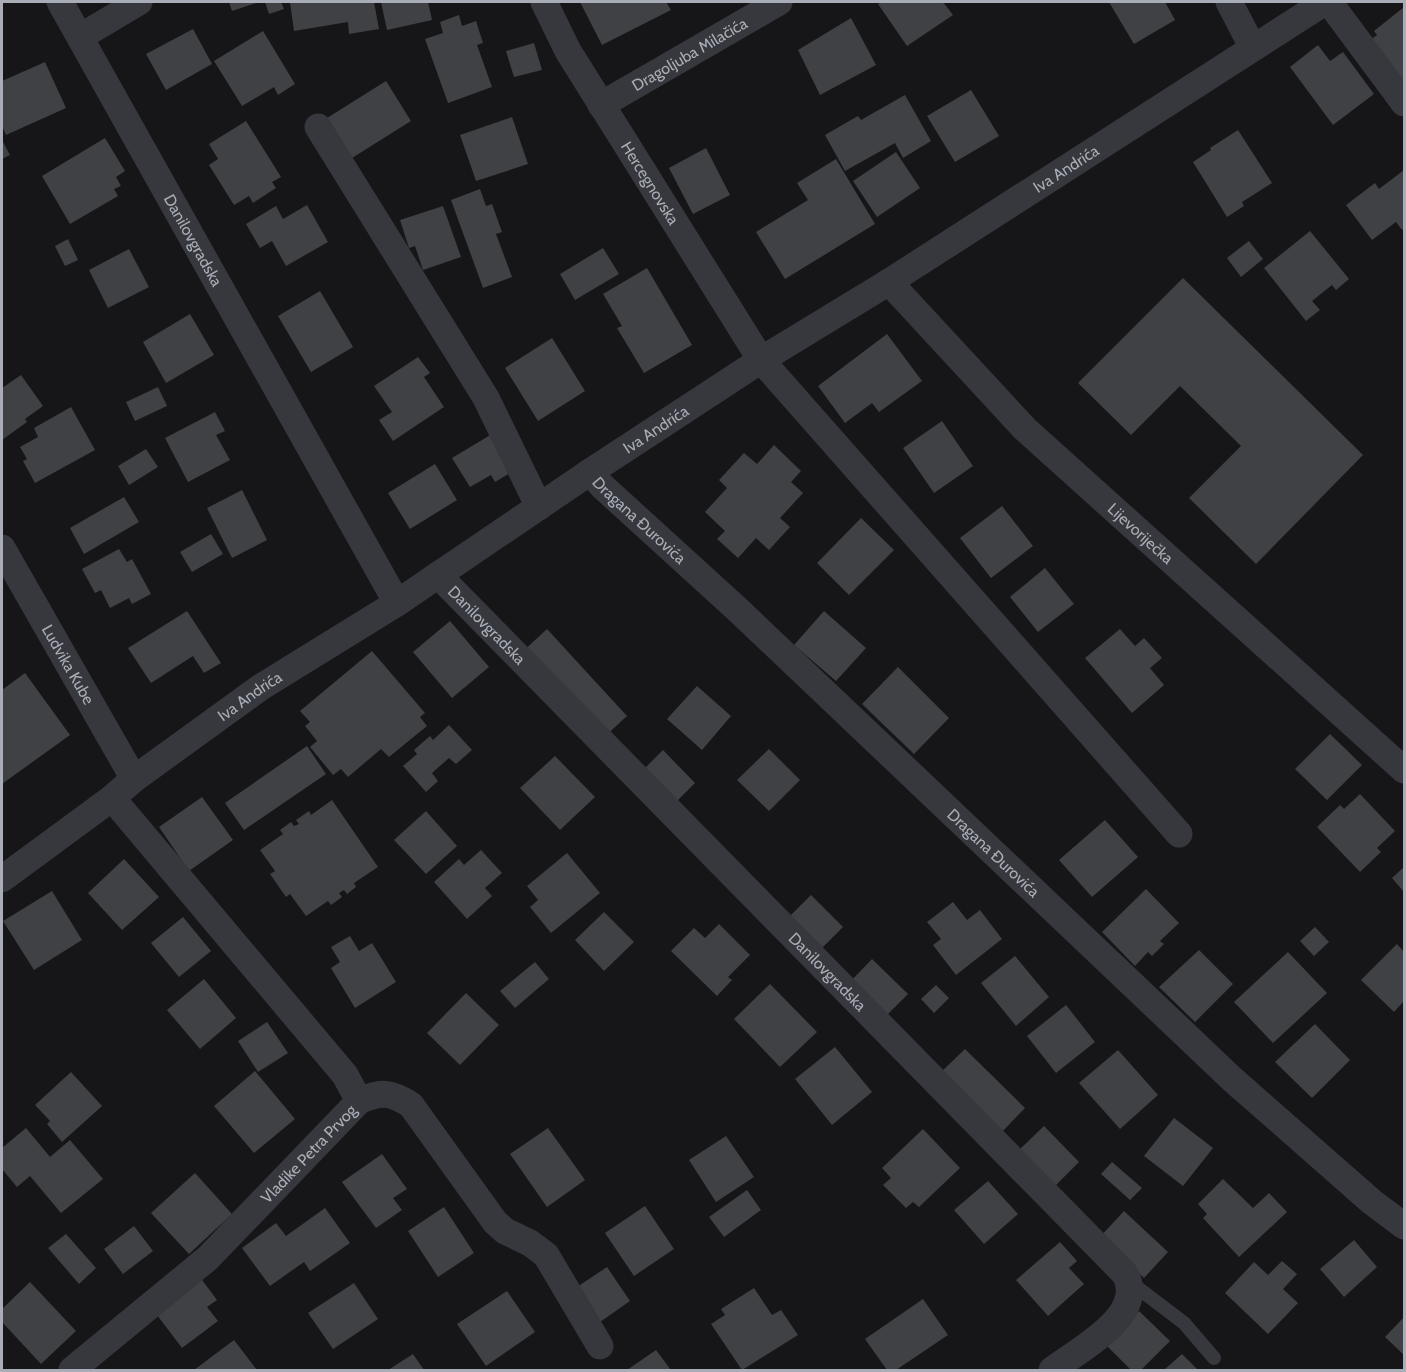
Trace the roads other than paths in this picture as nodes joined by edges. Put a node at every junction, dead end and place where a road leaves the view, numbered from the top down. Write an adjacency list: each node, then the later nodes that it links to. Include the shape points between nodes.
1 (60, 2): 7 (street, Danilovgradska)
2 (139, 2): 7 (street)
3 (544, 2): 10 (street, Hercegnovska, via 567,51)
4 (778, 2): 10 (street, Dragoljuba Milačića)
5 (1229, 2): 8 (street)
6 (1327, 2): 8 (street, Iva Andrića); 9 (street)
7 (80, 36): 18 (street, Danilovgradska)
8 (1254, 48): 12 (street, Iva Andrića)
9 (1404, 103)
10 (601, 105): 13 (street, Hercegnovska)
11 (318, 128): 15 (street, via 486,398)
12 (889, 282): 13 (street, Iva Andrića); 19 (street, Lijevoriječka, via 1025,429)
13 (761, 360): 14 (street, Iva Andrića); 22 (street, Hercegnovska)
14 (590, 472): 15 (street, Iva Andrića); 25 (street, Dragana Đurovića, via 1232,1079)
15 (539, 507): 17 (street, Iva Andrića)
16 (2, 548): 20 (street, Ludvika Kube)
17 (438, 575): 18 (street, Iva Andrića); 26 (street, Danilovgradska)
18 (397, 603): 20 (street, Iva Andrića, via 261,687)
19 (1404, 770)
20 (134, 779): 21 (street, Iva Andrića)
21 (112, 798): 23 (street, Iva Andrića); 24 (street, Vladike Petra Prvog, via 345,1075)
22 (1179, 834)
23 (2, 879)
24 (359, 1101): 27 (street, via 389,1094 411,1105 495,1222 546,1255); 29 (street, Vladike Petra Prvog, via 208,1258)
25 (1404, 1226)
26 (1130, 1282): 28 (lane, via 1184,1323); 30 (street, via 1128,1305 1116,1323)
27 (600, 1346)
28 (1214, 1358)
29 (72, 1371)
30 (1052, 1371)

